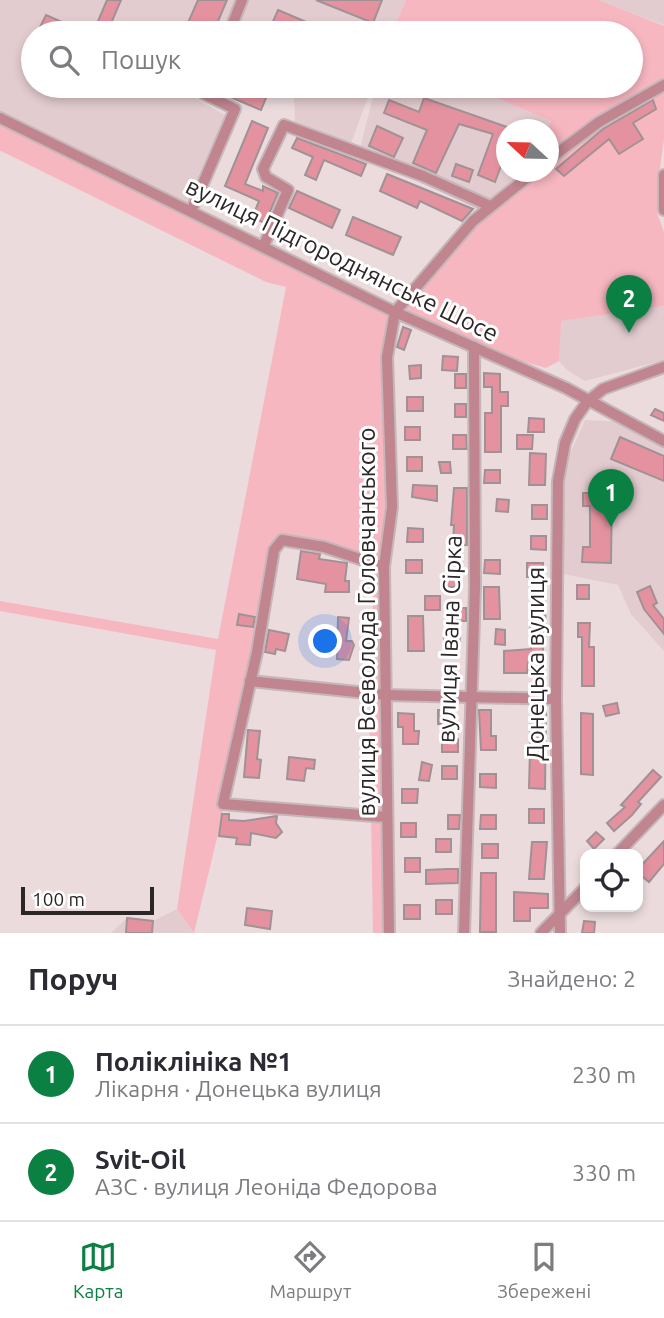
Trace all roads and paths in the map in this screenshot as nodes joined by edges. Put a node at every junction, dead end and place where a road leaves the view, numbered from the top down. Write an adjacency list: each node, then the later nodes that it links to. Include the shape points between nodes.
1 (242, 0): 2 (street)
2 (234, 21)
3 (664, 85): 4 (street)
4 (643, 97)
5 (212, 98): 12 (street, via 235,110)
6 (641, 98): 8 (street)
7 (0, 118): 12 (street, вулиця Підгороднянське Шосе)
8 (559, 152)
9 (664, 175): 13 (street)
10 (521, 182): 11 (street)
11 (490, 206): 14 (street, via 284,125 263,169 266,177 288,190); 15 (street, via 452,243)
12 (192, 209): 14 (street, вулиця Підгороднянське Шосе)
13 (664, 210)
14 (264, 245): 15 (street, вулиця Підгороднянське Шосе)
15 (395, 312): 16 (street, вулиця Підгороднянське Шосе); 20 (street, вулиця Всеволода Головчанського, via 387,357 392,507)
16 (474, 347): 18 (street, вулиця Підгороднянське Шосе); 23 (street, вулиця Івана Сірка, via 475,587)
17 (664, 368): 18 (street, via 618,382)
18 (587, 402): 19 (street, вулиця Підгороднянське Шосе); 24 (street, Донецька вулиця, via 565,443 558,481)
19 (664, 441)
20 (384, 567): 21 (street, via 324,547 282,540 274,550); 22 (street, вулиця Всеволода Головчанського)
21 (250, 681): 22 (street); 26 (street, via 223,804)
22 (386, 695): 23 (street); 26 (street, вулиця Всеволода Головчанського)
23 (469, 697): 24 (street); 31 (street, вулиця Івана Сірка)
24 (556, 699): 29 (street, Донецька вулиця)
25 (664, 805): 27 (street)
26 (386, 817): 30 (street, вулиця Всеволода Головчанського)
27 (622, 849)
28 (580, 893): 29 (street)
29 (560, 915): 32 (street); 33 (street, Донецька вулиця)
30 (389, 933)
31 (464, 933)
32 (541, 933)
33 (560, 933)

